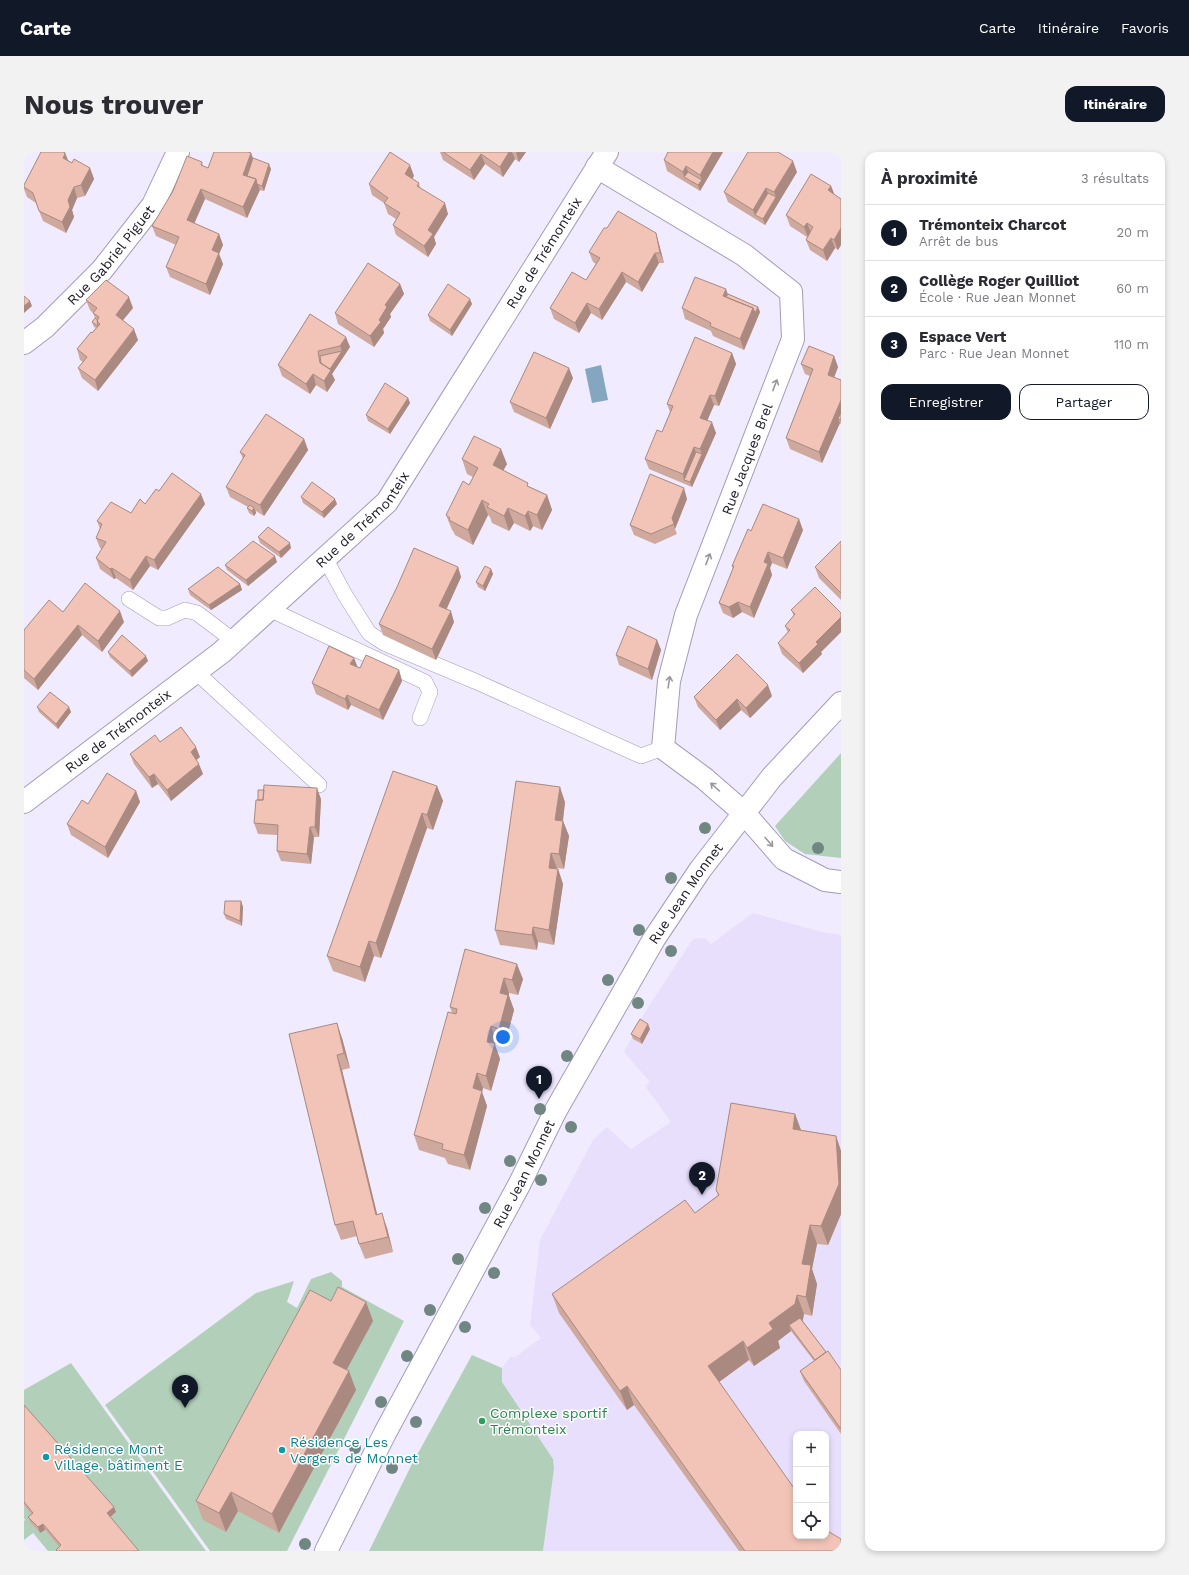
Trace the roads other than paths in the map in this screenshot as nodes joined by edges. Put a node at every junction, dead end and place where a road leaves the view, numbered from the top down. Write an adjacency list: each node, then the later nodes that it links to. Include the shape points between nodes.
1 (178, 152): 3 (street, Rue Gabriel Piguet, via 153,205 102,270 45,327)
2 (602, 160): 4 (street, Rue de Trémonteix, via 387,502); 11 (street, Rue Jacques Brel, one-way to 2, via 669,681 686,615 793,339 791,292 744,255)
3 (24, 343)
4 (325, 558): 6 (street, Rue de Trémonteix); 11 (lane, via 369,633 384,642 641,756)
5 (129, 599): 7 (lane, via 159,618 167,618 185,610 197,613)
6 (269, 609): 7 (street, Rue de Trémonteix); 10 (lane, via 425,682 430,692)
7 (234, 641): 8 (street, Rue de Trémonteix)
8 (196, 672): 12 (lane); 13 (street, Rue de Trémonteix)
9 (841, 703): 14 (street, Rue Jean Monnet, via 772,777)
10 (420, 718)
11 (663, 748): 14 (street, one-way to 11, via 705,779)
12 (320, 785)
13 (24, 802)
14 (744, 813): 15 (street, one-way to 15, via 784,860 825,880); 16 (street, Rue Jean Monnet, via 700,870 654,939 559,1103 504,1213 385,1433)
15 (841, 882)
16 (326, 1551)

